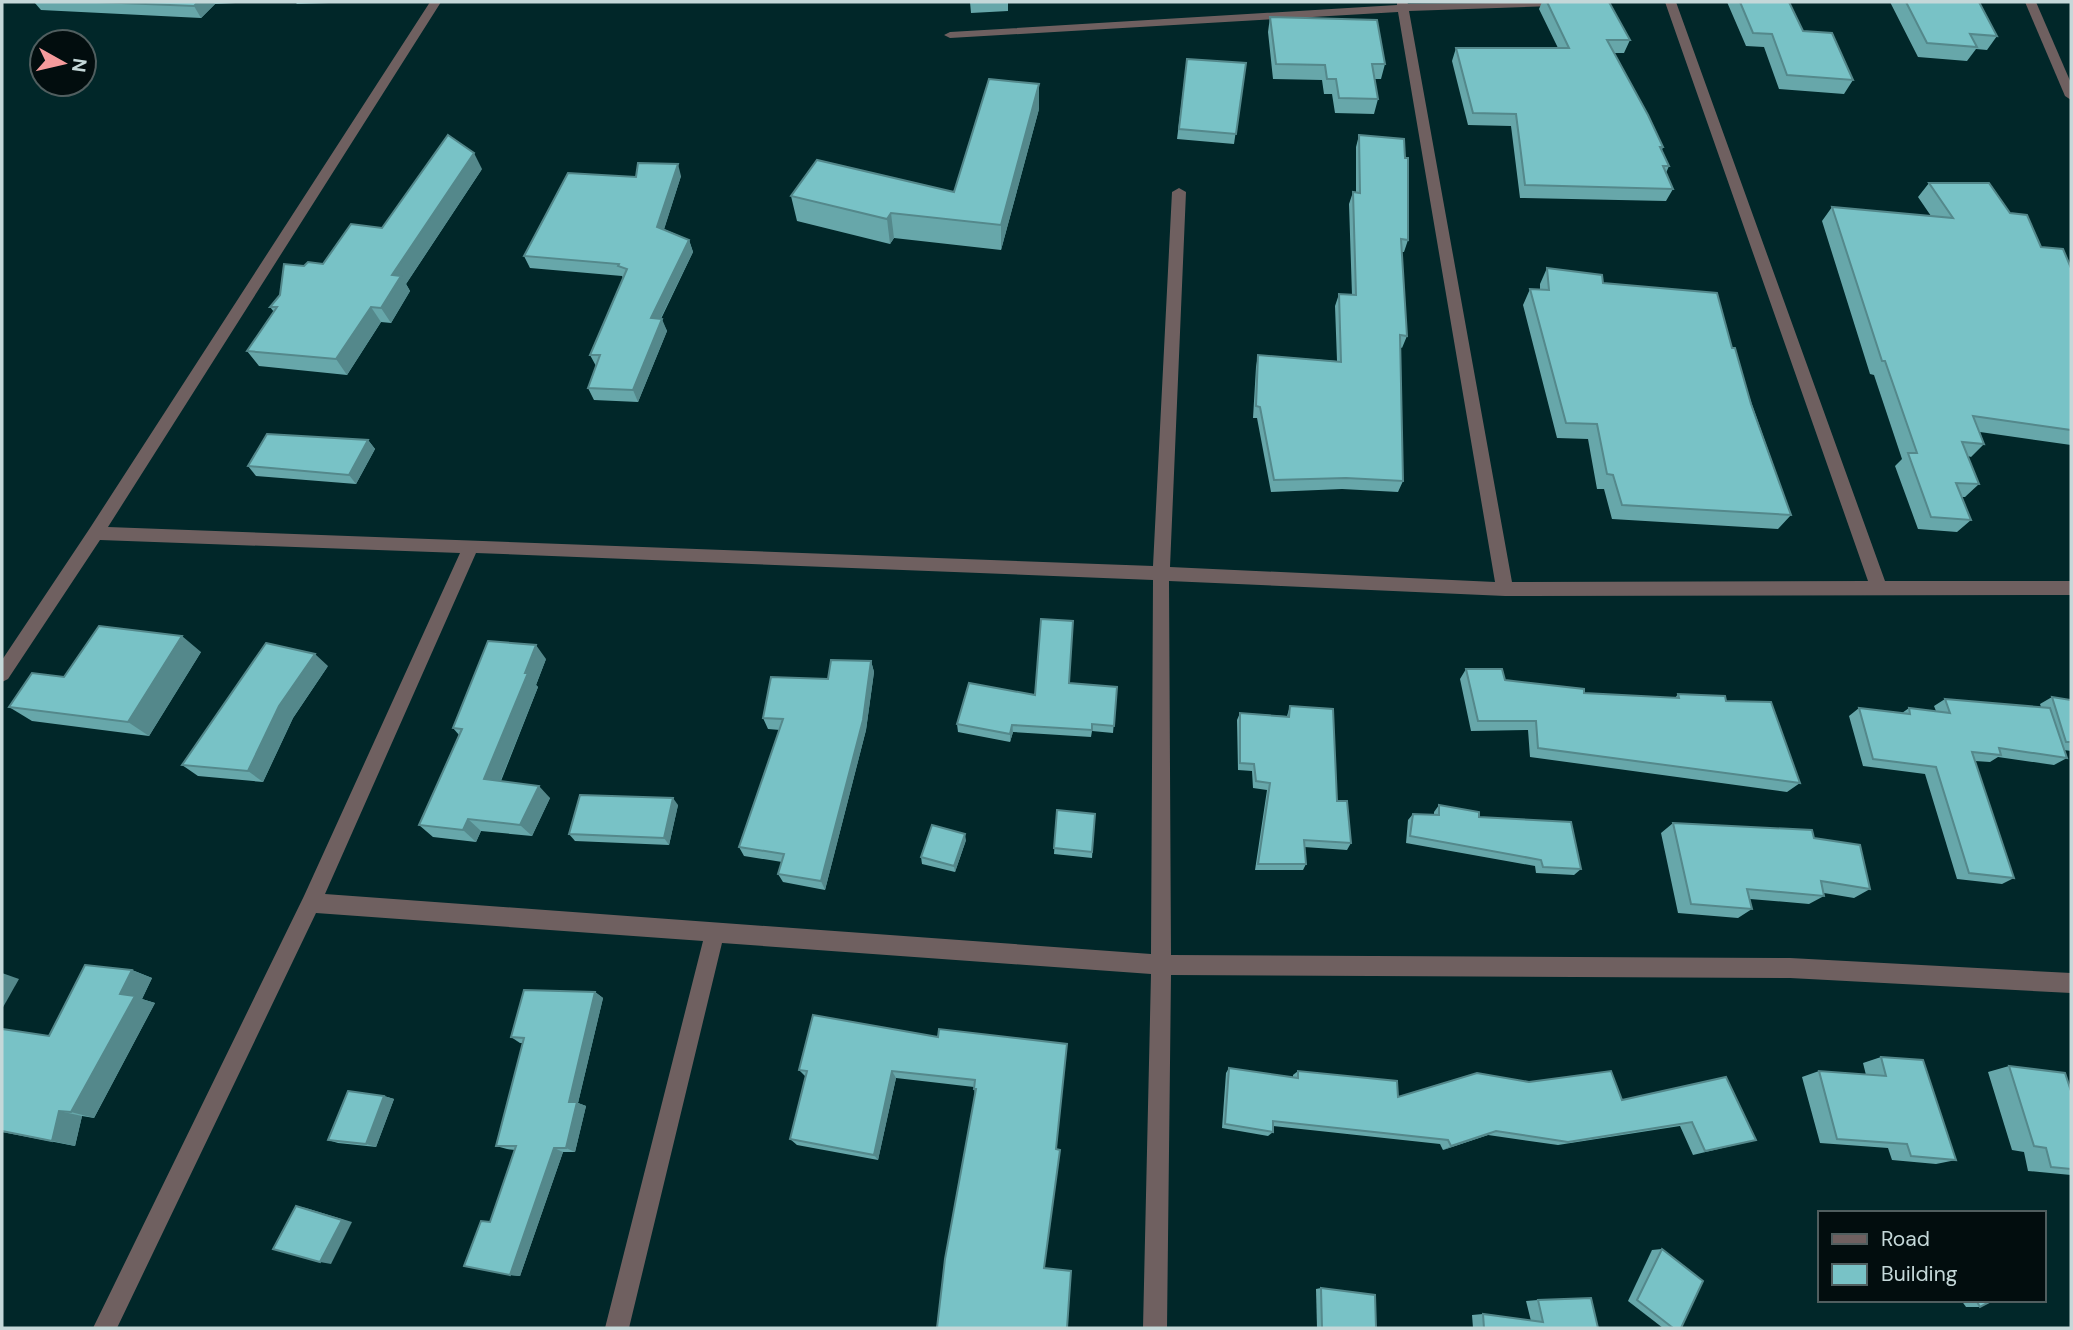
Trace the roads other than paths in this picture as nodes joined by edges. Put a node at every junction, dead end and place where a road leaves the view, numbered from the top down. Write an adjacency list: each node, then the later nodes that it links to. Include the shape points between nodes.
1 (435, 2): 10 (street)
2 (1582, 2): 5 (street)
3 (1671, 2): 14 (street)
4 (2031, 2): 7 (street)
5 (1402, 5): 6 (street); 13 (street)
6 (950, 35)
7 (2068, 82): 8 (street)
8 (2071, 96)
9 (1179, 192): 12 (street)
10 (96, 533): 11 (street); 16 (street)
11 (471, 546): 12 (street); 17 (street)
12 (1161, 574): 13 (street); 19 (street)
13 (1505, 589): 14 (street)
14 (1879, 589): 15 (street)
15 (2071, 589)
16 (2, 674)
17 (312, 903): 18 (street); 21 (street)
18 (715, 932): 19 (street); 22 (street)
19 (1161, 965): 20 (street, via 1790,968); 23 (street)
20 (2071, 982)
21 (105, 1328)
22 (617, 1328)
23 (1155, 1328)

